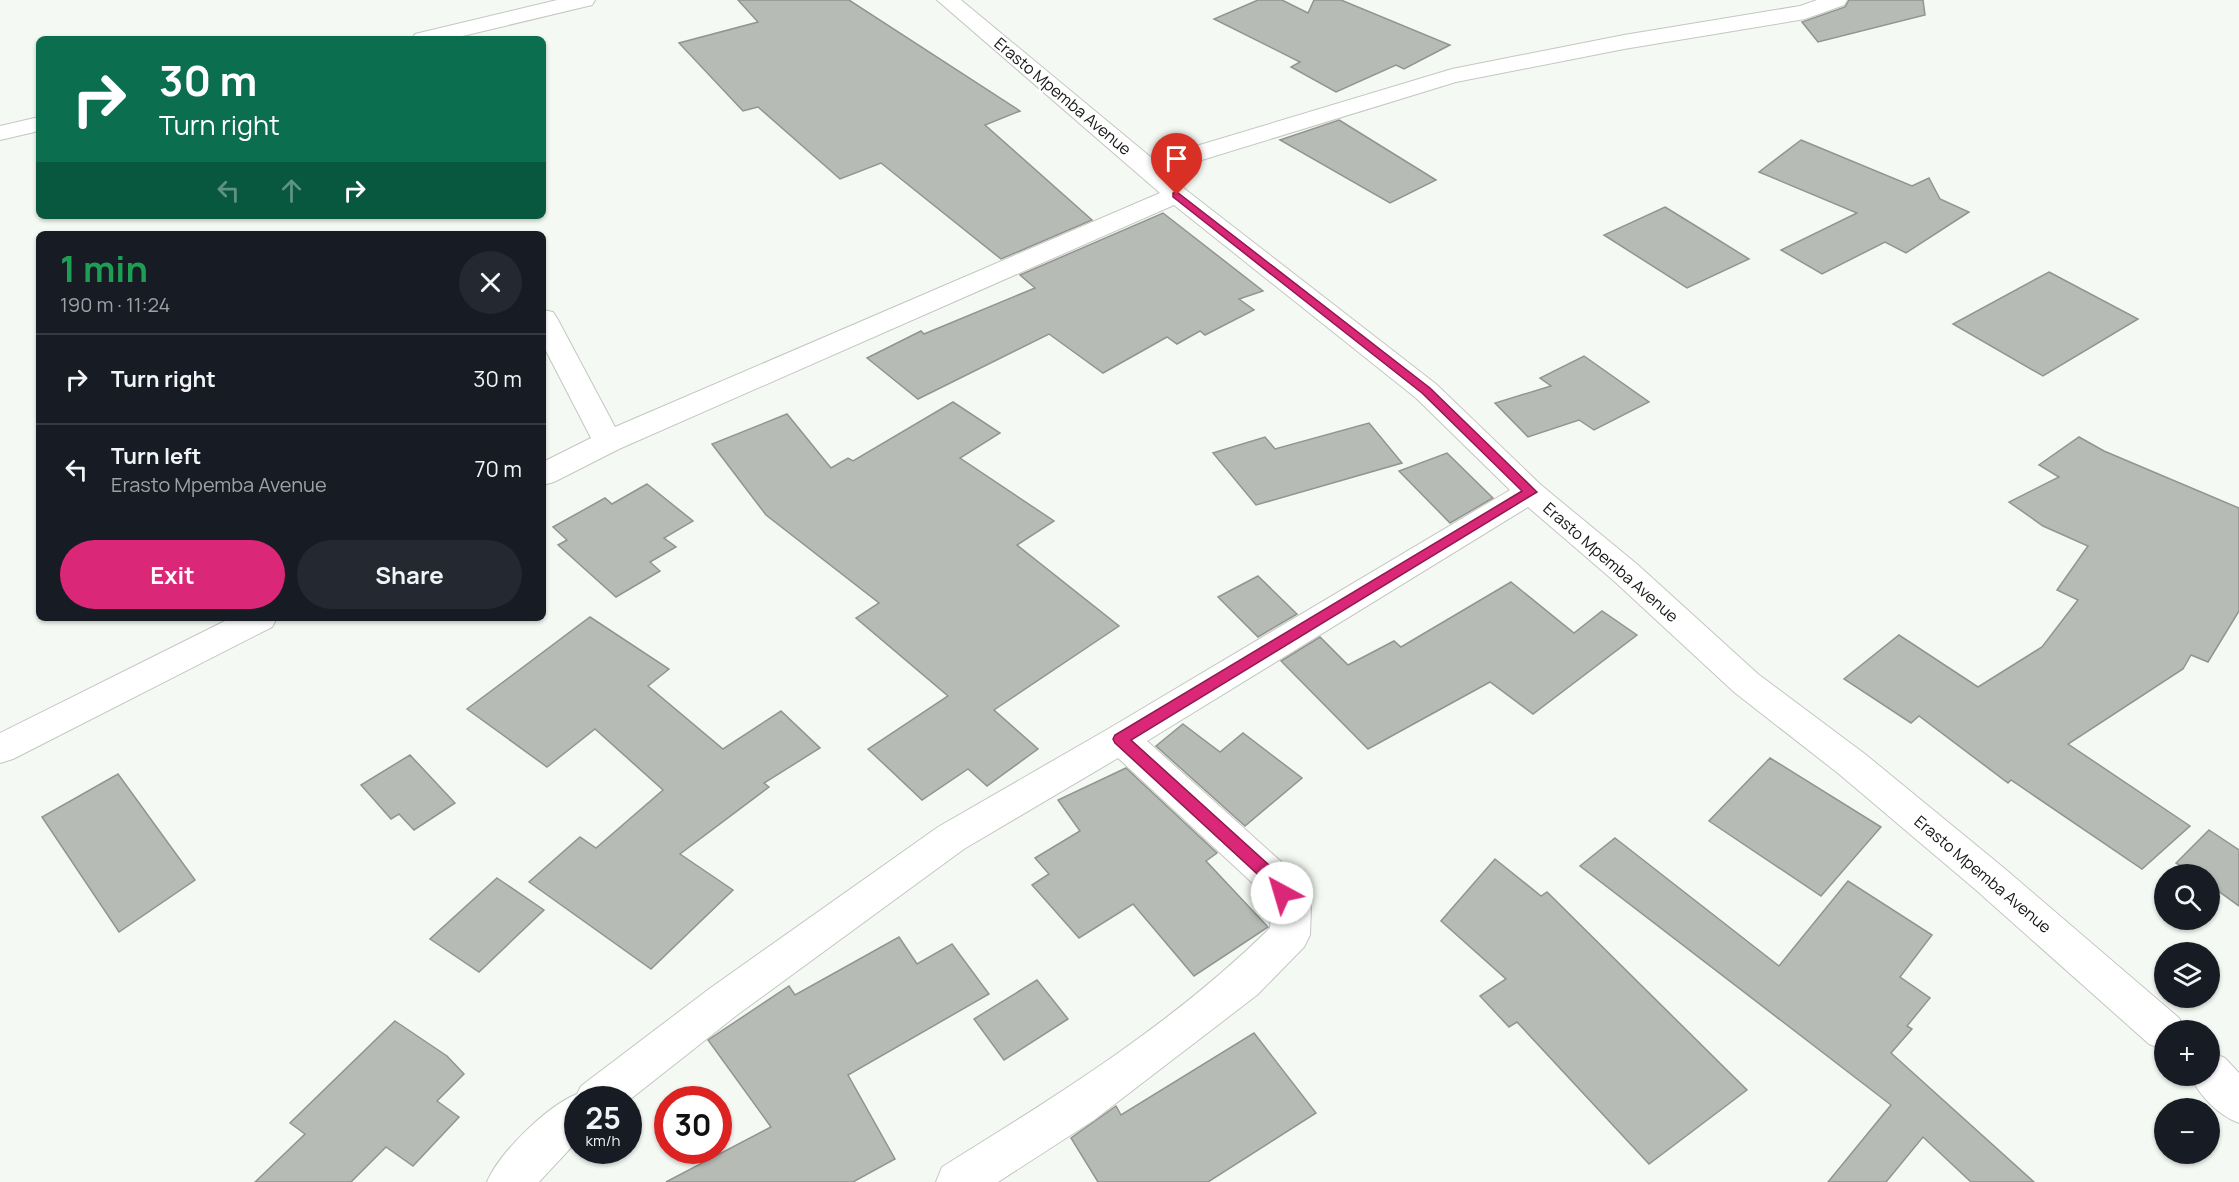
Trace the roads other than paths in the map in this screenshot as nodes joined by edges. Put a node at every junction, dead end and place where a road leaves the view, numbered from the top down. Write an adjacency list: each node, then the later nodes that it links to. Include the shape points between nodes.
1 (584, 0): 4 (street)
2 (948, 0): 7 (street, Erasto Mpemba Avenue)
3 (1836, 0): 7 (street, via 1805,12 1452,76)
4 (435, 36)
5 (36, 125): 6 (street)
6 (0, 133)
7 (1149, 168): 8 (street, Erasto Mpemba Avenue)
8 (1177, 195): 10 (street); 12 (street, Erasto Mpemba Avenue, via 1426,391)
9 (546, 324): 10 (street)
10 (608, 442): 11 (street)
11 (546, 473)
12 (1530, 492): 14 (street); 16 (street, Erasto Mpemba Avenue, via 1746,683 1852,764)
13 (254, 621): 15 (street)
14 (1121, 739): 18 (street, via 951,838 723,1002); 22 (street, via 1273,878 1291,907 1290,935 1244,982 1079,1107)
15 (0, 750)
16 (2154, 1022)
17 (2220, 1083): 19 (street)
18 (614, 1086)
19 (2239, 1103)
20 (564, 1124): 21 (street)
21 (509, 1182)
22 (958, 1182)

